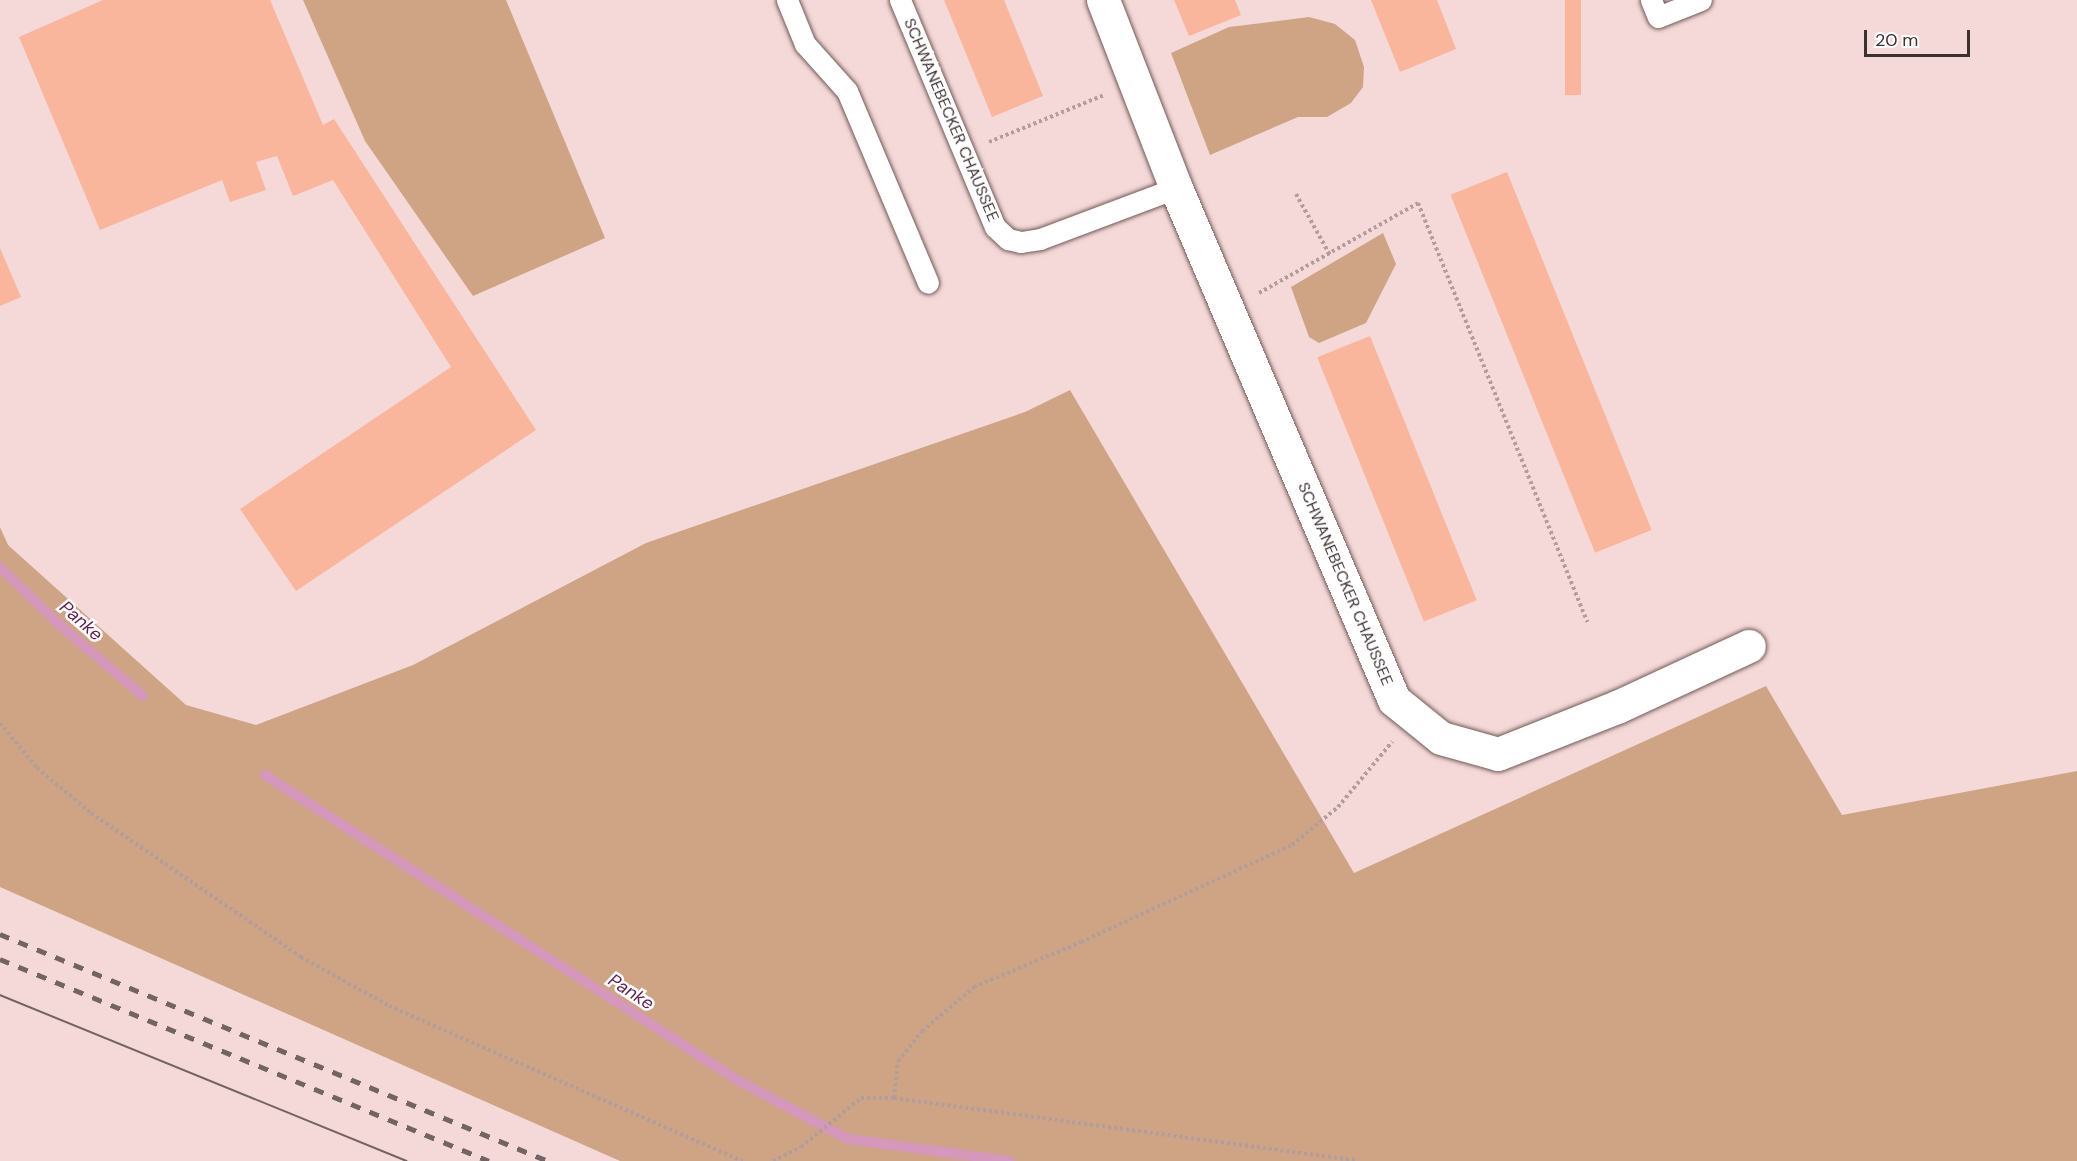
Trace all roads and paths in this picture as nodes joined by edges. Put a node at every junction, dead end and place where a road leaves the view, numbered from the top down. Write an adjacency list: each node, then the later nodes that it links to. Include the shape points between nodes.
1 (787, 0): 11 (lane, via 805,44 847,91)
2 (900, 0): 7 (lane, SCHWANEBECKER CHAUSSEE)
3 (1103, 0): 6 (street, SCHWANEBECKER CHAUSSEE)
4 (1701, 0): 5 (lane)
5 (1655, 9)
6 (1136, 82): 7 (path); 8 (street, SCHWANEBECKER CHAUSSEE)
7 (963, 152): 8 (lane, SCHWANEBECKER CHAUSSEE, via 995,227 1008,239 1021,242 1040,239)
8 (1176, 188): 12 (street, SCHWANEBECKER CHAUSSEE)
9 (1296, 194): 10 (path)
10 (1330, 255): 12 (path, via 1272,289); 13 (path, via 1418,203)
11 (928, 283)
12 (1226, 306): 15 (street, SCHWANEBECKER CHAUSSEE, via 1394,699)
13 (1587, 622)
14 (1749, 646): 15 (street, SCHWANEBECKER CHAUSSEE, via 1619,706 1498,754 1441,738)
15 (1414, 717): 17 (path, via 1338,807 1292,844 1082,942 974,987 922,1031 898,1061)
16 (0, 723): 18 (path, via 37,768 92,813 301,957 389,1006)
17 (894, 1098): 19 (path, via 861,1098 801,1147); 20 (path)
18 (742, 1161)
19 (773, 1161)
20 (1356, 1161)

